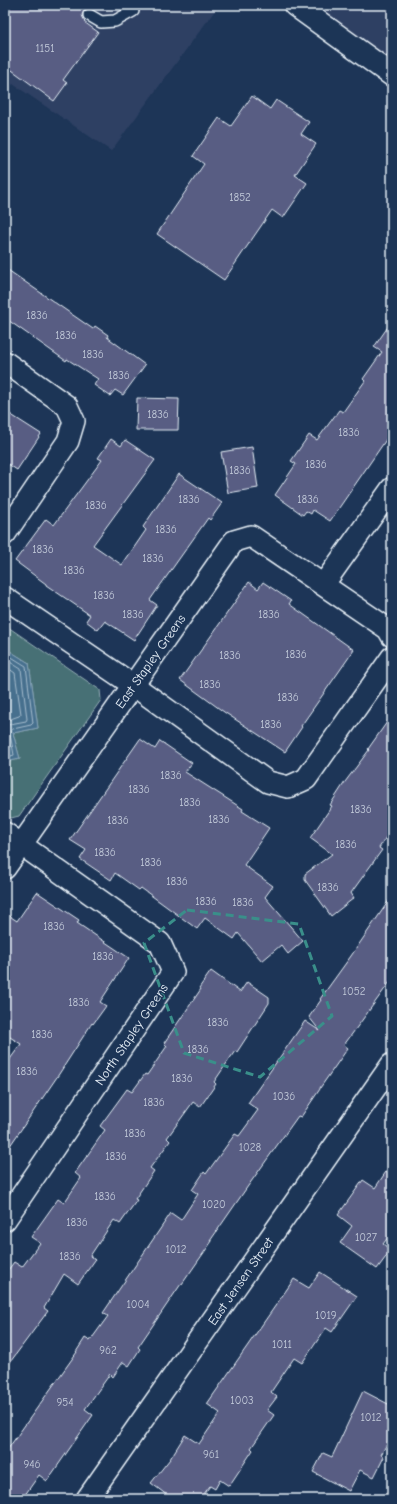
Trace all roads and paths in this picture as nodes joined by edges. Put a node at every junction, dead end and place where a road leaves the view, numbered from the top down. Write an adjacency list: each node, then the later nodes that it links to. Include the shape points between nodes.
1 (295, 5): 4 (main road)
2 (133, 11): 3 (lane, via 115,21 101,22)
3 (89, 15)
4 (392, 75)
5 (5, 362): 7 (street, via 67,406 74,421 68,442)
6 (392, 488): 8 (street)
7 (5, 534)
8 (324, 585): 10 (street, East Stapley Greens, via 388,629); 12 (street, East Stapley Greens, via 251,536 234,541)
9 (5, 598): 12 (street)
10 (392, 636)
11 (392, 657): 12 (street, via 306,779 288,787 268,782)
12 (133, 685): 13 (street, East Stapley Greens)
13 (13, 839): 14 (street, East Stapley Greens); 16 (street, North Stapley Greens, via 160,943 173,972)
14 (5, 868)
15 (392, 1064): 17 (street, East Jensen Street)
16 (5, 1220)
17 (87, 1499)

